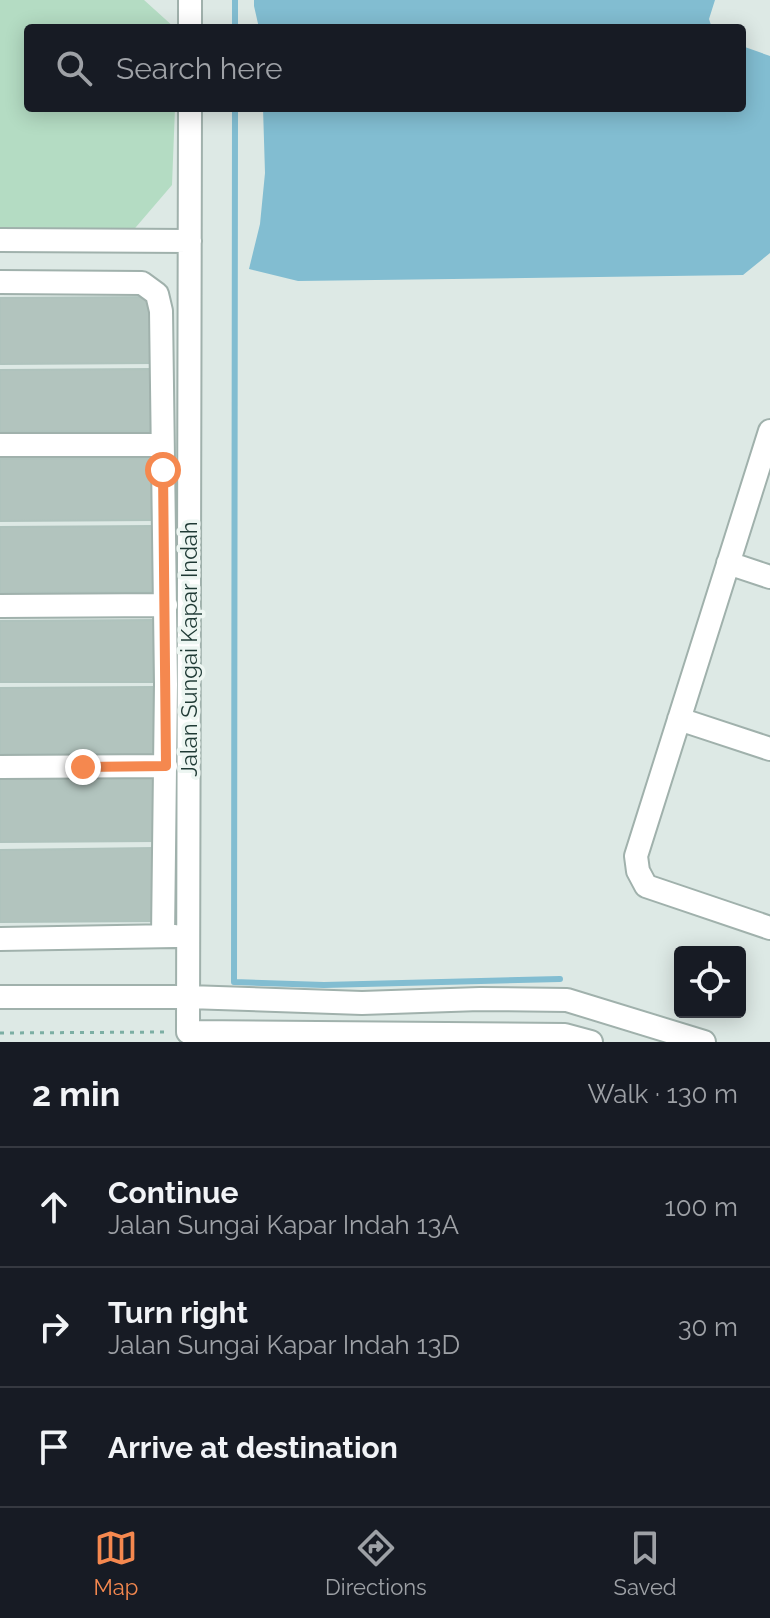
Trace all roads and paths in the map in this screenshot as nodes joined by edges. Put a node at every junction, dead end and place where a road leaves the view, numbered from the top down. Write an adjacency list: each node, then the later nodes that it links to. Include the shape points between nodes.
1 (190, 0): 2 (street)
2 (190, 24)
3 (190, 112): 5 (street, Jalan Sungai Kapar Indah)
4 (0, 240): 5 (street)
5 (190, 241): 20 (street, Jalan Sungai Kapar Indah)
6 (0, 282): 9 (street, via 142,283 157,294)
7 (770, 431): 10 (street)
8 (0, 445): 9 (street)
9 (162, 445): 12 (street)
10 (728, 563): 11 (street); 14 (street)
11 (770, 577)
12 (166, 605): 13 (street); 16 (street)
13 (0, 606)
14 (679, 719): 15 (street); 18 (street, via 636,856 638,871 646,886)
15 (770, 749)
16 (166, 766): 17 (street); 19 (street)
17 (0, 767)
18 (770, 928)
19 (163, 936): 20 (street); 21 (street)
20 (188, 936): 23 (street, Jalan Sungai Kapar Indah)
21 (0, 939)
22 (0, 997): 23 (street)
23 (188, 997): 24 (street, Jalan Sungai Kapar Indah); 27 (street, via 362,1003 567,1000)
24 (188, 1032): 25 (path); 26 (street, via 565,1035)
25 (0, 1033)
26 (591, 1042)
27 (704, 1042)

